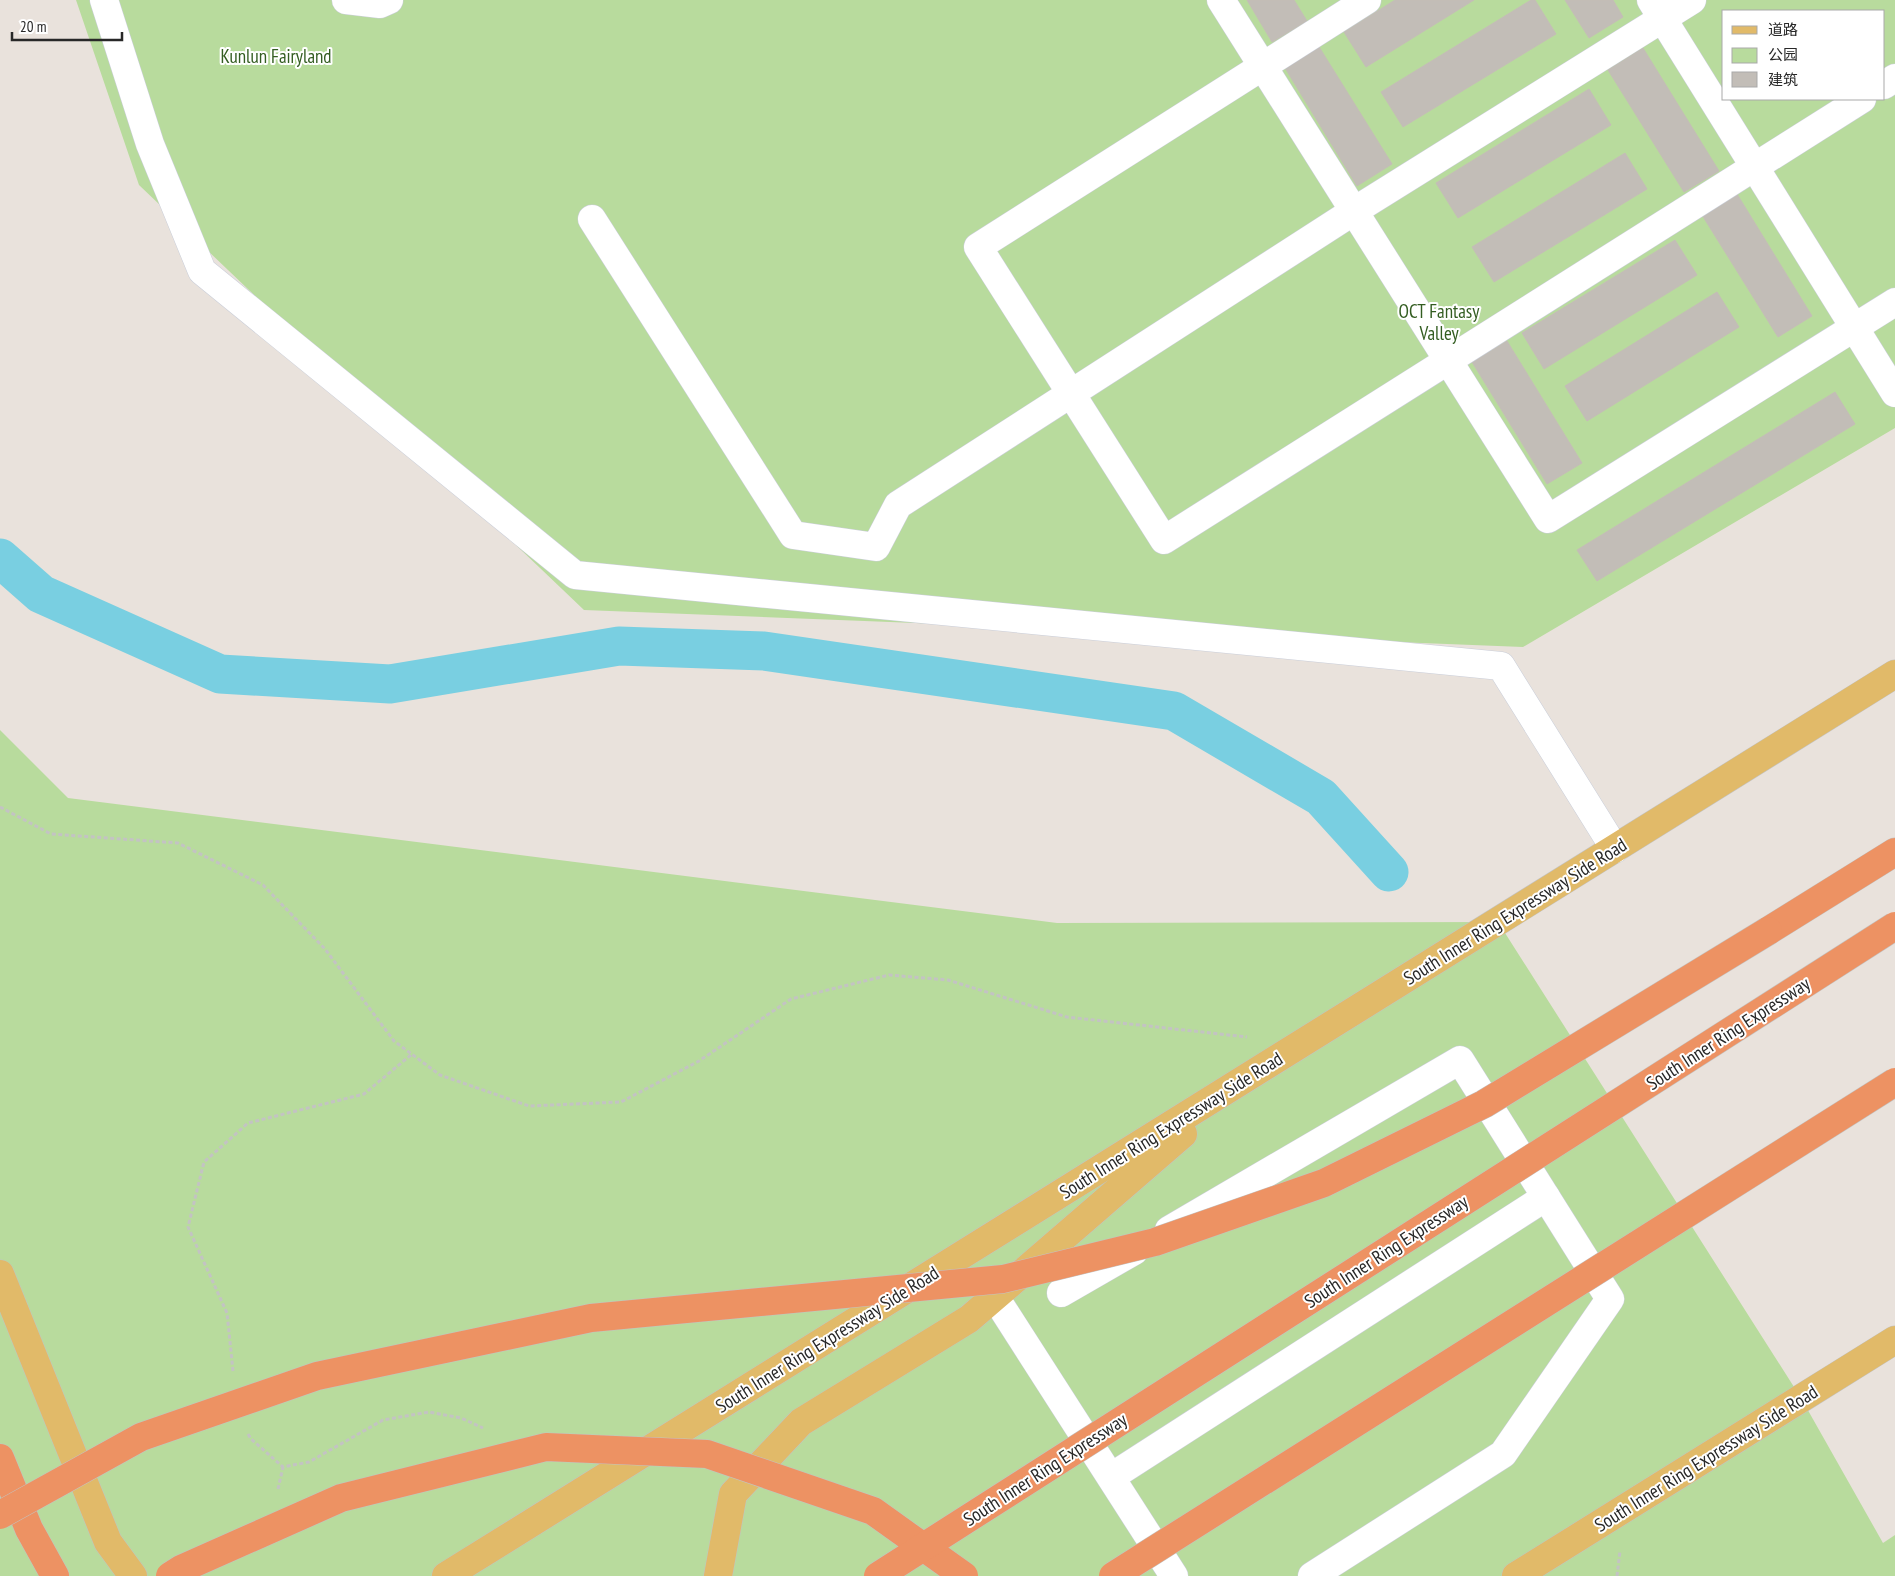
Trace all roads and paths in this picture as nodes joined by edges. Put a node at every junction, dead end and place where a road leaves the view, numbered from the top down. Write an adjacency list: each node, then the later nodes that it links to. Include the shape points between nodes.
1 (104, 0): 20 (lane, via 150,144 202,271 575,575 1502,666)
2 (346, 0): 3 (lane, via 380,4)
3 (389, 0)
4 (1221, 0): 8 (lane)
5 (1367, 0): 8 (lane)
6 (1692, 0): 7 (lane)
7 (1657, 9): 10 (lane); 11 (lane)
8 (1262, 65): 11 (lane); 17 (lane, via 978,247)
9 (1860, 100): 10 (lane)
10 (1754, 167): 14 (lane); 15 (lane)
11 (1354, 211): 15 (lane); 17 (lane)
12 (592, 219): 17 (lane, via 793,535 876,547 898,505)
13 (1895, 302): 14 (lane)
14 (1855, 327): 15 (lane, via 1548,519); 16 (lane)
15 (1447, 360): 17 (lane, via 1164,540)
16 (1895, 393)
17 (1071, 394)
18 (1895, 674): 20 (main road, South Inner Ring Expressway Side Road)
19 (0, 807): 24 (path, via 51,834 178,843 263,885 325,948 394,1041)
20 (1615, 849): 25 (main road, South Inner Ring Expressway Side Road)
21 (1895, 852): 37 (highway, bridge, via 1484,1104 1324,1183 1155,1242 1004,1279 590,1318 318,1376 141,1437)
22 (1895, 926): 44 (highway, South Inner Ring Expressway, bridge)
23 (1253, 1038): 24 (path, via 1067,1017 948,980 889,975 791,999 698,1061 620,1102 528,1106 440,1075)
24 (412, 1054): 32 (path, via 364,1094 248,1123 204,1162 188,1227 227,1313)
25 (1246, 1078): 30 (main road); 42 (main road, South Inner Ring Expressway Side Road)
26 (1895, 1082): 46 (highway, bridge)
27 (1546, 1197): 29 (lane, via 1460,1060); 36 (lane); 48 (lane, via 1610,1299 1503,1454)
28 (0, 1274): 40 (main road, via 108,1542)
29 (1061, 1294)
30 (995, 1297): 36 (lane); 43 (main road, via 969,1319 801,1422 733,1494)
31 (1895, 1340): 38 (main road, South Inner Ring Expressway Side Road)
32 (234, 1376)
33 (244, 1427): 34 (path, via 251,1439 283,1467 309,1462 383,1420 429,1412 462,1418)
34 (484, 1429)
35 (0, 1458): 39 (highway, via 29,1529)
36 (1111, 1477): 47 (lane)
37 (0, 1515)
38 (1516, 1575)
39 (55, 1576)
40 (133, 1576)
41 (170, 1576): 45 (highway, bridge, via 341,1498 546,1447 706,1454 873,1511)
42 (446, 1576)
43 (718, 1576)
44 (878, 1576)
45 (964, 1576)
46 (1113, 1576)
47 (1174, 1576)
48 (1312, 1576)

